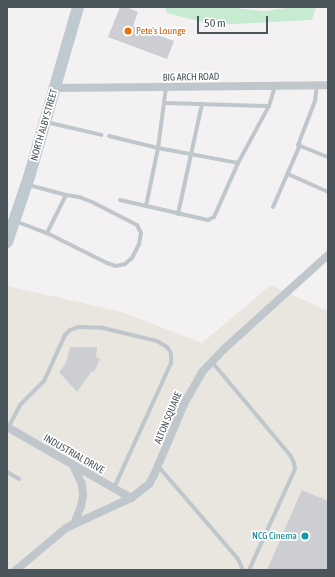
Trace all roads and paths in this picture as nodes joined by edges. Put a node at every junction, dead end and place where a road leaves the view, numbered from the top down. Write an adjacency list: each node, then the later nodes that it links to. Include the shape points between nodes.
1 (78, 7): 6 (street, NORTH ALBY STREET)
2 (317, 85): 3 (street, BIG ARCH ROAD); 4 (street, BIG ARCH ROAD); 13 (lane, via 316,101)
3 (328, 85)
4 (275, 86): 5 (street, BIG ARCH ROAD); 9 (lane)
5 (166, 87): 6 (street, BIG ARCH ROAD); 7 (lane)
6 (55, 88): 10 (street, NORTH ALBY STREET)
7 (164, 103): 8 (lane); 14 (lane)
8 (202, 104): 9 (lane); 15 (lane)
9 (269, 106): 17 (lane)
10 (45, 122): 11 (lane); 19 (street, NORTH ALBY STREET)
11 (102, 135)
12 (109, 136): 14 (lane)
13 (300, 145): 16 (lane); 18 (lane)
14 (158, 148): 15 (lane); 23 (lane)
15 (190, 154): 17 (lane); 25 (lane)
16 (328, 157)
17 (238, 163): 25 (lane, via 214,217 208,220)
18 (288, 174): 20 (lane); 24 (lane)
19 (26, 184): 21 (lane); 26 (street, NORTH ALBY STREET)
20 (328, 192)
21 (66, 195): 27 (lane); 27 (lane, via 92,202 136,225 141,233 139,244 132,258 125,264 116,266)
22 (120, 200): 23 (lane)
23 (146, 206): 25 (lane)
24 (274, 206)
25 (178, 214)
26 (14, 221): 27 (lane); 28 (street, NORTH ALBY STREET)
27 (47, 234)
28 (7, 242)
29 (328, 255): 30 (street, ALTON SQUARE)
30 (211, 361): 33 (street, ALTON SQUARE, via 191,388); 41 (lane, via 294,463 295,469)
31 (8, 427): 32 (street, INDUSTRIAL DRIVE); 36 (lane, via 20,406 44,381 65,335 70,330 78,327 103,328 157,340 167,346 171,353 171,362)
32 (73, 464): 36 (street, INDUSTRIAL DRIVE); 38 (street, via 82,484 83,496)
33 (158, 466): 37 (street, ALTON SQUARE, via 149,484); 40 (lane, via 238,559)
34 (7, 472): 35 (lane)
35 (19, 479)
36 (114, 488): 37 (street, INDUSTRIAL DRIVE)
37 (131, 498): 38 (street, ALTON SQUARE)
38 (74, 524): 39 (street, ALTON SQUARE, via 48,542)
39 (16, 570)
40 (243, 570)
41 (249, 570)

